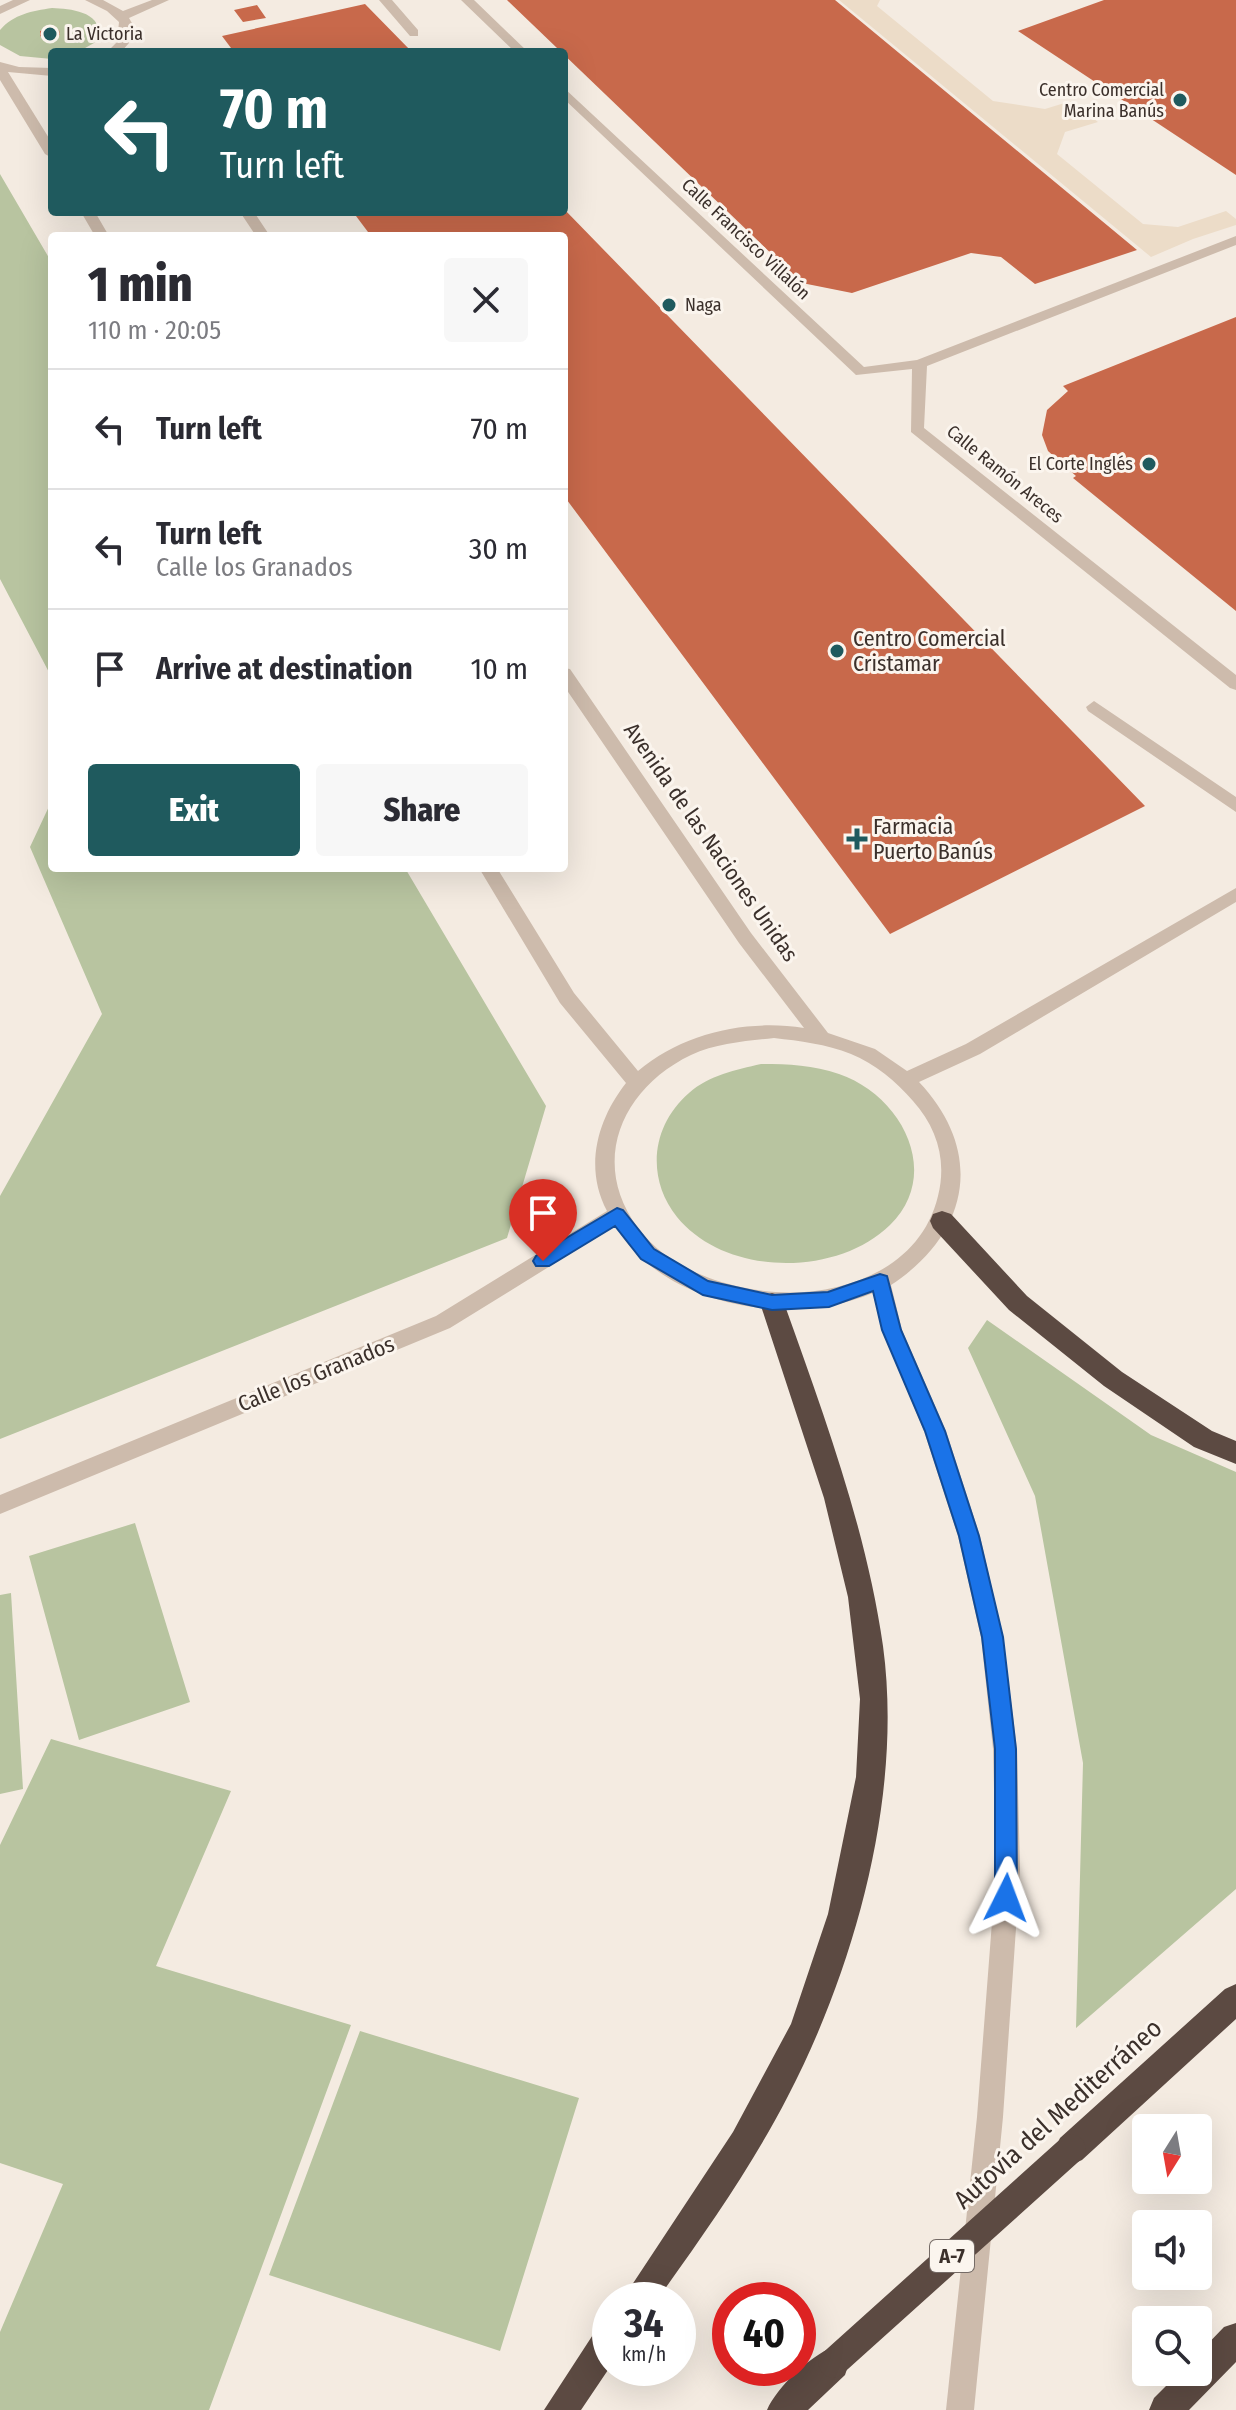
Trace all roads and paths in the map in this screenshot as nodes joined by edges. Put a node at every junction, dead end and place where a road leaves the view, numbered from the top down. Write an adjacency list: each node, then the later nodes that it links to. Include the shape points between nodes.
1 (91, 0): 7 (street)
2 (163, 0): 7 (street)
3 (385, 0): 8 (street)
4 (467, 0): 10 (street)
5 (25, 1): 6 (street)
6 (0, 10)
7 (122, 16): 9 (street, via 127,25)
8 (414, 33)
9 (123, 48)
10 (518, 48)
11 (0, 68): 12 (street); 14 (street)
12 (48, 72)
13 (568, 96): 16 (street, Calle Francisco Villalón, via 861,372)
14 (48, 147)
15 (1236, 240): 16 (street)
16 (920, 364): 18 (street, Calle Ramón Areces, via 916,429)
17 (568, 679): 23 (street, Avenida de las Naciones Unidas, via 745,938)
18 (1236, 684)
19 (1094, 707): 20 (street)
20 (1236, 806)
21 (490, 872): 25 (street, via 567,998)
22 (1236, 894): 24 (street, via 973,1049)
23 (821, 1037): 24 (street, via 867,1053); 25 (street, via 774,1031 728,1036 686,1049)
24 (907, 1079): 27 (street, via 941,1122 954,1172)
25 (637, 1083): 26 (street, via 615,1112 604,1145 604,1181)
26 (617, 1215): 29 (street, via 647,1254 703,1287); 31 (street, Calle los Granados, via 443,1322)
27 (942, 1221): 28 (street, via 917,1255); 30 (highway, via 1018,1303 1101,1370 1203,1439)
28 (880, 1281): 29 (street, via 829,1299); 38 (street, via 892,1330 935,1431 969,1536 992,1637 1005,1749 1008,1870)
29 (772, 1303): 33 (highway, via 843,1515 863,1609 874,1700 868,1805 847,1902 819,1992 777,2087 701,2212)
30 (1236, 1453)
31 (0, 1505)
32 (1236, 1999): 37 (highway, Autovía del Mediterráneo / A-7, bridge)
33 (651, 2282)
34 (1236, 2339): 39 (highway)
35 (592, 2365): 36 (highway)
36 (561, 2410)
37 (784, 2410)
38 (960, 2410)
39 (1166, 2410)

